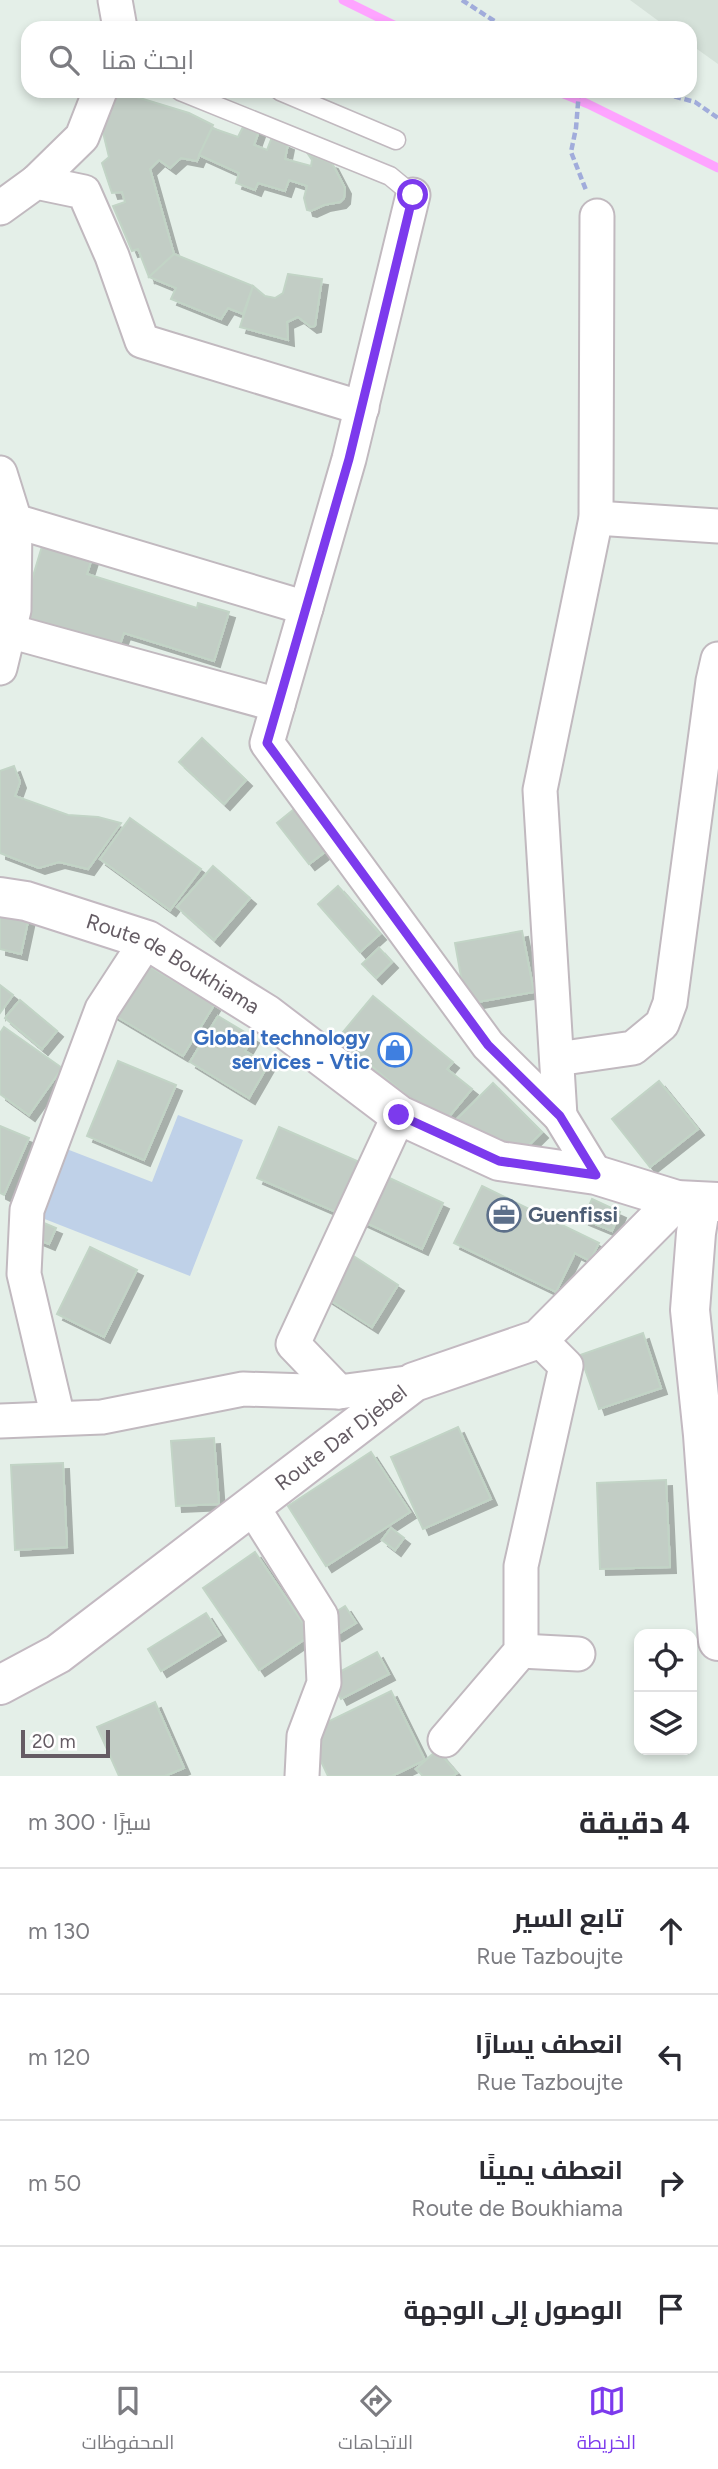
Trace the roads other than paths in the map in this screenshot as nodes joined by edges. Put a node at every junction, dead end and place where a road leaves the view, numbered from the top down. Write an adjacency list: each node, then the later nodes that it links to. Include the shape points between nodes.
1 (97, 98): 4 (street)
2 (197, 98): 8 (lane, via 390,176)
3 (297, 98): 5 (lane)
4 (82, 137): 6 (street); 7 (street)
5 (396, 140)
6 (36, 182): 7 (street); 9 (street)
7 (85, 192): 11 (street, via 142,341)
8 (413, 195): 11 (street)
9 (0, 208)
10 (597, 216): 13 (street)
11 (362, 408): 16 (street)
12 (0, 473): 14 (street)
13 (596, 518): 15 (street); 23 (street, via 540,790)
14 (15, 521): 16 (street); 17 (street, via 14,610)
15 (718, 526)
16 (306, 608): 20 (street)
17 (9, 631): 19 (street); 20 (street)
18 (718, 659): 23 (street, via 670,1003 662,1024 633,1048)
19 (0, 668)
20 (278, 705): 25 (street, via 267,743 488,1045)
21 (0, 897): 22 (street, Route de Boukhiama)
22 (147, 940): 24 (street, Route de Boukhiama, via 266,1014); 31 (street, via 102,1009 27,1210 23,1274)
23 (557, 1059): 25 (street)
24 (399, 1115): 26 (street, Route de Boukhiama, via 499,1161); 30 (street, via 293,1344)
25 (560, 1116): 26 (street)
26 (596, 1175): 27 (street, Route de Boukhiama)
27 (702, 1214): 28 (street, Route Dar Djebel); 34 (street, via 690,1310)
28 (539, 1339): 29 (street, Route Dar Djebel); 35 (street, via 566,1366 521,1566)
29 (414, 1381): 30 (street); 33 (street, Route Dar Djebel)
30 (339, 1392): 31 (street, via 243,1389 102,1417)
31 (58, 1418): 32 (street)
32 (0, 1421)
33 (252, 1506): 37 (street, Route Dar Djebel, via 58,1654); 39 (street, via 321,1616 324,1683 303,1736)
34 (718, 1641)
35 (521, 1651): 36 (street); 38 (street)
36 (578, 1654)
37 (0, 1685)
38 (445, 1740)
39 (302, 1776)

